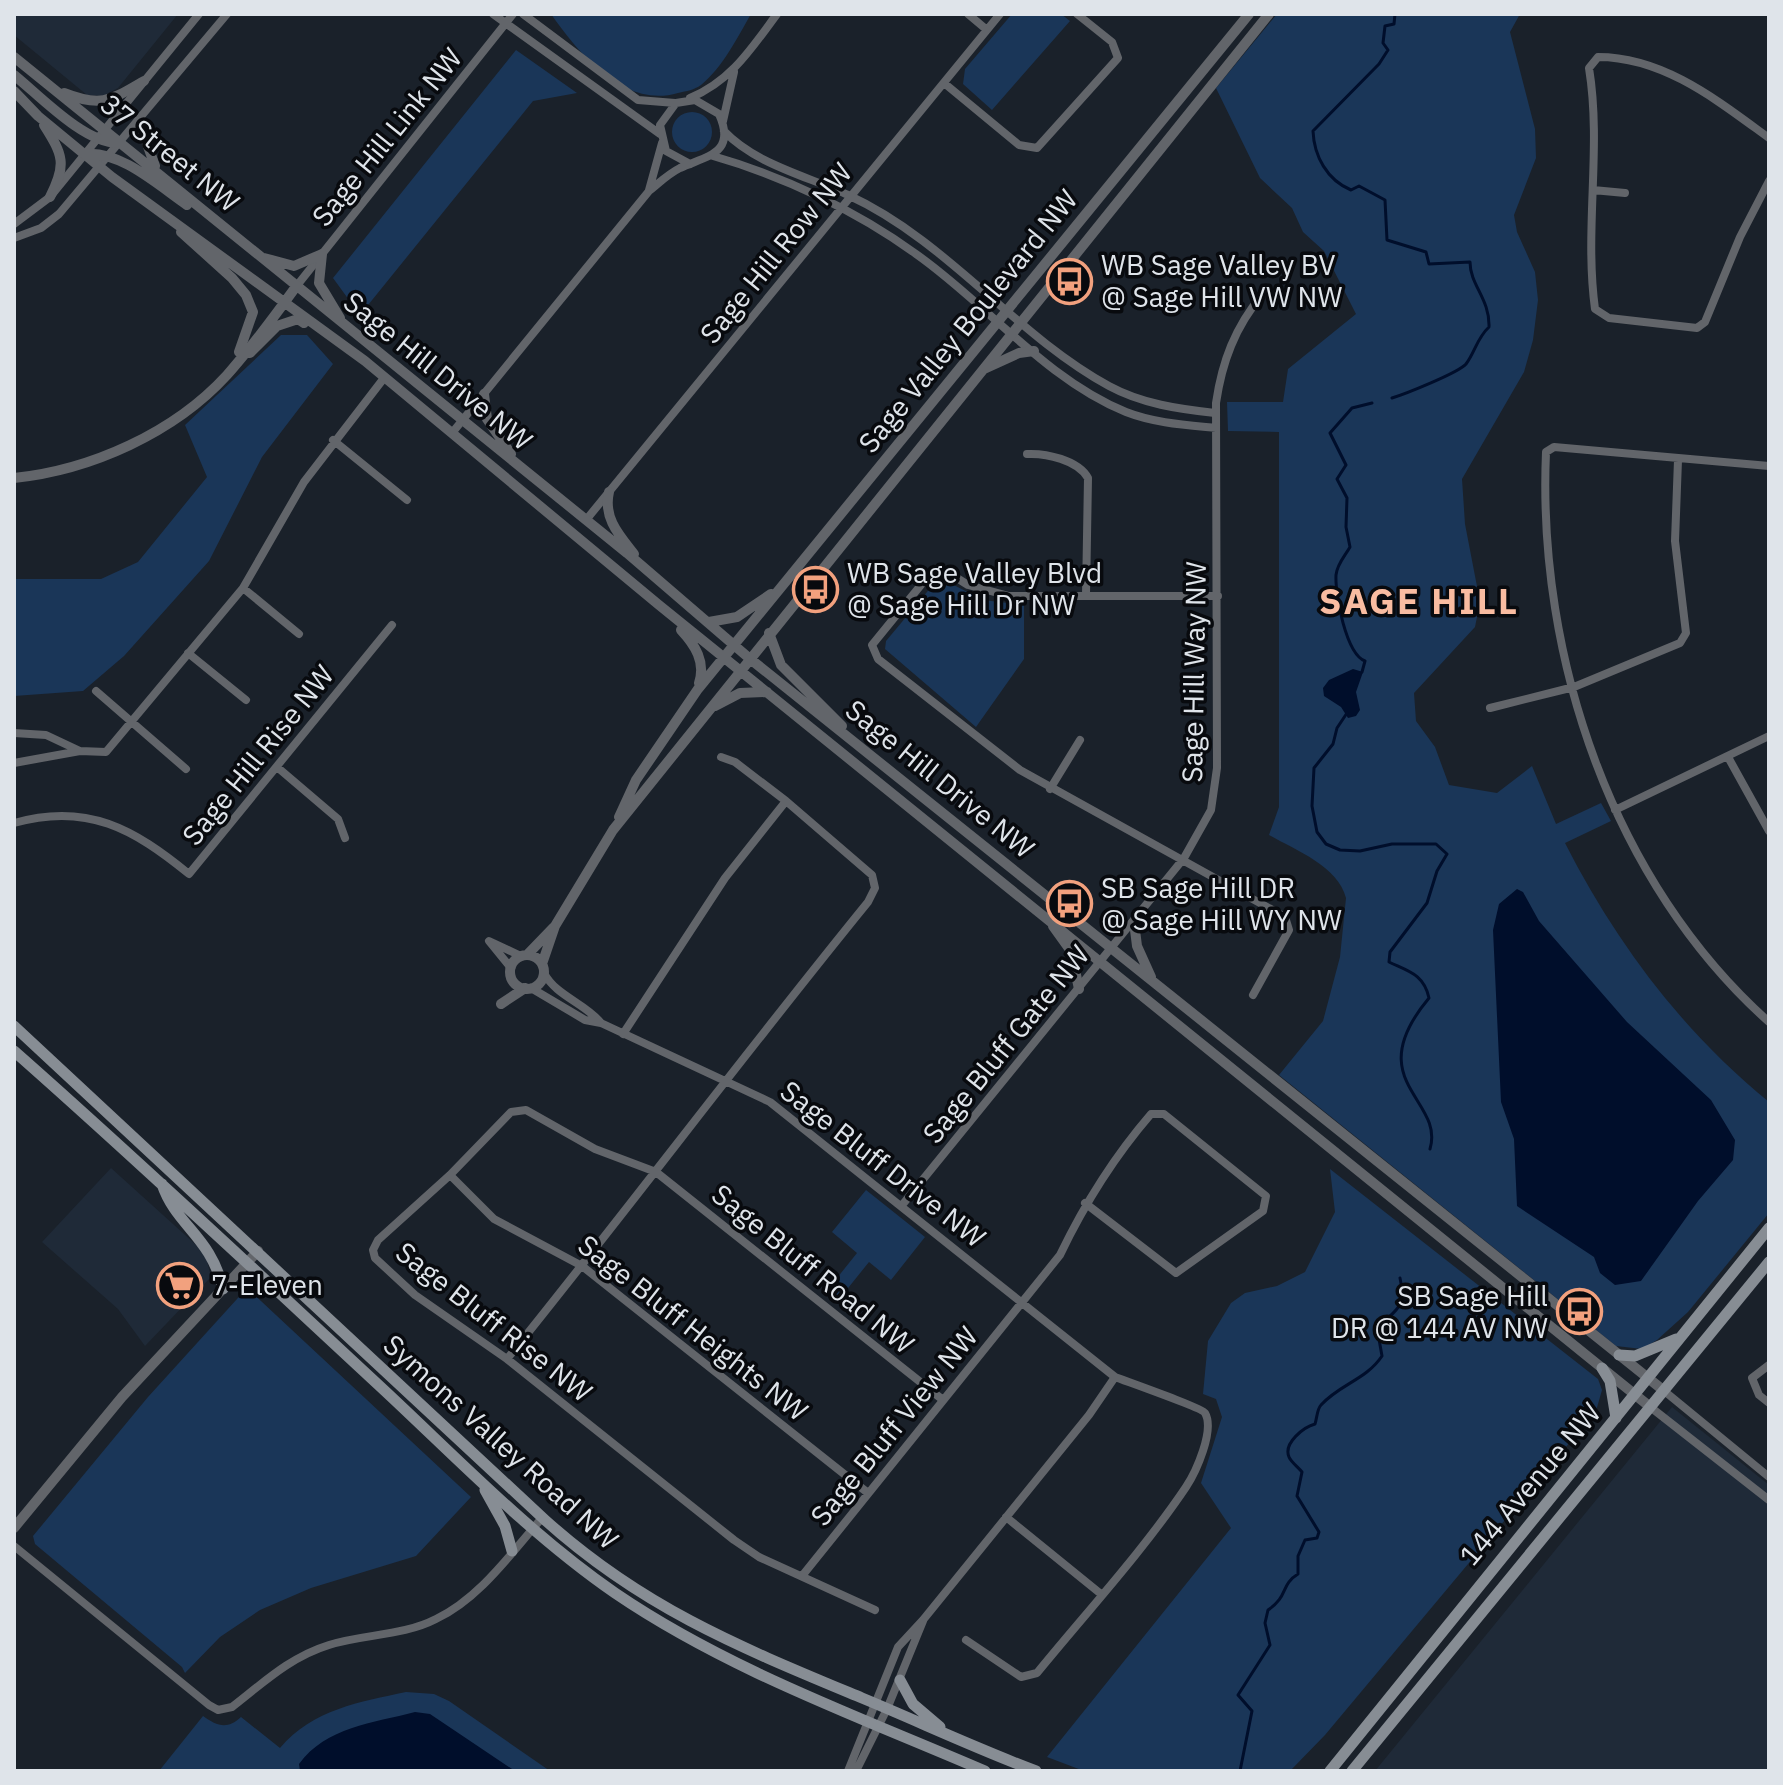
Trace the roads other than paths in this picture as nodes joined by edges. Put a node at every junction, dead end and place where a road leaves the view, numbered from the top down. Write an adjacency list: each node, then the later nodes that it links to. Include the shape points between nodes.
1 (199, 14): 17 (street)
2 (227, 14): 23 (street)
3 (493, 14): 12 (street)
4 (513, 14): 12 (street, Sage Hill Link NW)
5 (523, 14): 21 (street, via 638,100)
6 (777, 14): 15 (street)
7 (968, 14): 13 (street)
8 (1000, 14): 13 (street, Sage Hill Row NW)
9 (1077, 14): 18 (street, via 1112,42 1118,58 1037,148 1019,145)
10 (1249, 14): 51 (street, Sage Valley Boulevard NW)
11 (1269, 14): 53 (street, Sage Valley Boulevard NW)
12 (505, 24): 27 (street); 46 (street, Sage Hill Link NW)
13 (987, 30): 18 (street, Sage Hill Row NW)
14 (14, 57): 19 (street, 37 Street NW)
15 (734, 72): 21 (street); 24 (street)
16 (14, 75): 25 (street)
17 (144, 81): 19 (street, via 94,103); 25 (street)
18 (944, 83): 39 (street, Sage Hill Row NW)
19 (51, 87): 25 (street, 37 Street NW)
20 (14, 91): 22 (street, 37 Street NW)
21 (681, 102): 24 (street, via 712,107); 27 (street, via 663,116)
22 (38, 116): 29 (street, 37 Street NW); 40 (street, via 63,167)
23 (139, 121): 28 (street); 34 (street, via 148,156)
24 (723, 126): 30 (street); 39 (street, via 749,151)
25 (101, 134): 28 (street, 37 Street NW); 29 (street)
26 (1769, 138): 36 (street, via 1653,64 1598,57 1589,68)
27 (661, 139): 32 (street, via 673,158); 37 (street)
28 (120, 143): 31 (street); 34 (street, 37 Street NW)
29 (85, 154): 31 (street); 33 (street, 37 Street NW); 40 (street)
30 (713, 156): 32 (street); 41 (street)
31 (108, 157): 33 (street); 44 (street)
32 (690, 164): 37 (street)
33 (100, 167): 42 (street, 37 Street NW); 45 (street, via 59,214)
34 (160, 175): 44 (street, 37 Street NW)
35 (1769, 181): 36 (street, via 1705,322 1697,328 1609,318 1595,309 1589,227)
36 (1593, 190): 38 (street)
37 (649, 191): 61 (street)
38 (1625, 193)
39 (851, 196): 41 (street, Sage Hill Row NW); 51 (street, via 944,256)
40 (50, 197): 43 (street)
41 (841, 208): 52 (street, via 917,254); 72 (street, Sage Hill Row NW)
42 (162, 215): 50 (street, 37 Street NW); 59 (street, via 232,278 253,312 249,332)
43 (14, 224)
44 (229, 232): 47 (street, 37 Street NW)
45 (14, 238)
46 (322, 254): 47 (street, via 294,266); 48 (street, Sage Hill Link NW); 54 (street, via 319,283)
47 (256, 255): 48 (street, 37 Street NW)
48 (295, 288): 50 (street); 54 (street, Sage Hill Drive NW)
49 (1262, 295): 62 (street, Sage Hill Way NW, via 1242,319 1230,347)
50 (284, 303): 55 (street, Sage Hill Drive NW); 59 (street)
51 (1008, 310): 52 (street, Sage Valley Boulevard NW); 53 (street)
52 (999, 321): 56 (street); 76 (street, Sage Valley Boulevard NW)
53 (1022, 322): 56 (street, Sage Valley Boulevard NW); 62 (street, via 1111,387 1178,409)
54 (348, 330): 63 (street, Sage Hill Drive NW)
55 (321, 331): 59 (street, via 298,319 286,321); 60 (street, Sage Hill Drive NW)
56 (1013, 333): 57 (street); 58 (street, Sage Valley Boulevard NW)
57 (1034, 351): 58 (street); 64 (street, via 1127,412)
58 (983, 370): 84 (street, Sage Valley Boulevard NW)
59 (225, 377): 71 (street, via 187,410 115,452 71,468)
60 (384, 378): 65 (street, Sage Hill Drive NW); 66 (street)
61 (484, 394): 63 (street); 70 (street, via 487,419)
62 (1215, 413): 64 (street, Sage Hill Way NW)
63 (462, 420): 65 (street); 70 (street, Sage Hill Drive NW)
64 (1216, 428): 80 (street, Sage Hill Way NW)
65 (452, 433): 77 (street, Sage Hill Drive NW)
66 (333, 440): 73 (street); 78 (street)
67 (1027, 454): 79 (street, via 1044,453 1083,469 1088,478)
68 (1678, 460): 69 (street); 91 (street, via 1675,541 1686,633 1680,643); 91 (street, via 1554,447 1546,452 1543,517)
69 (1769, 466)
70 (522, 468): 74 (street, Sage Hill Drive NW)
71 (14, 478)
72 (609, 492): 74 (street, Sage Hill Row NW); 75 (street, via 612,524)
73 (407, 500)
74 (586, 520): 75 (street, Sage Hill Drive NW)
75 (648, 571): 77 (street); 82 (street, Sage Hill Drive NW)
76 (785, 584): 82 (street, via 737,617); 86 (street, Sage Valley Boulevard NW)
77 (635, 586): 81 (street, Sage Hill Drive NW)
78 (243, 588): 85 (street); 87 (street)
79 (1086, 595): 80 (street); 109 (street, via 997,594 934,569 872,645 878,659)
80 (1218, 596): 116 (street, Sage Hill Way NW, via 1214,792 1201,832)
81 (659, 605): 88 (street, Sage Hill Drive NW); 92 (street, via 693,644 702,667)
82 (709, 622): 86 (street, Sage Hill Drive NW)
83 (392, 625): 107 (street, Sage Hill Rise NW)
84 (769, 633): 89 (street, Sage Valley Boulevard NW); 101 (street, via 781,665)
85 (299, 634)
86 (735, 645): 88 (street, Sage Valley Boulevard NW); 89 (street, Sage Hill Drive NW)
87 (188, 653): 95 (street); 98 (street)
88 (724, 658): 90 (street, Sage Hill Drive NW); 92 (street, Sage Valley Boulevard NW)
89 (749, 658): 90 (street, Sage Valley Boulevard NW); 101 (street, Sage Hill Drive NW)
90 (739, 670): 94 (street, Sage Hill Drive NW); 97 (street, Sage Valley Boulevard NW)
91 (1574, 687): 96 (street); 111 (street)
92 (698, 689): 113 (street, Sage Valley Boulevard NW, via 636,780)
93 (96, 691): 98 (street)
94 (767, 692): 97 (street, via 740,693); 117 (street, Sage Hill Drive NW)
95 (246, 700)
96 (1490, 708)
97 (710, 709): 113 (street, Sage Valley Boulevard NW)
98 (130, 722): 103 (street, via 106,752); 108 (street)
99 (14, 733): 103 (street, via 46,735)
100 (1769, 736): 105 (street)
101 (850, 737): 120 (street, Sage Hill Drive NW)
102 (1080, 740): 109 (street)
103 (80, 751): 106 (street)
104 (721, 757): 110 (street)
105 (1728, 757): 111 (street); 114 (street)
106 (14, 763)
107 (277, 767): 112 (street, Sage Hill Rise NW, via 189,874 134,834 98,820 66,814); 115 (street, via 338,819)
108 (186, 769)
109 (1050, 789): 116 (street)
110 (786, 801): 132 (street, via 701,911); 134 (street, via 872,875 875,888)
111 (1615, 810): 129 (street, via 1669,906 1724,976)
112 (14, 823)
113 (613, 830): 119 (street)
114 (1769, 831)
115 (345, 838)
116 (1184, 858): 118 (street, Sage Hill Way NW); 128 (street, via 1285,917 1289,930)
117 (1042, 912): 122 (street, Sage Hill Drive NW); 127 (street, via 1071,951)
118 (1134, 922): 120 (street, Sage Hill Way NW); 125 (street, via 1137,946)
119 (555, 926): 121 (street); 123 (street)
120 (1113, 949): 122 (street, Sage Bluff Gate NW); 125 (street, Sage Hill Drive NW)
121 (524, 956): 123 (street); 124 (street); 124 (street, via 489,941)
122 (1103, 961): 127 (street, Sage Bluff Gate NW); 151 (street, Sage Hill Drive NW)
123 (543, 969): 126 (street, via 540,983); 130 (street, Sage Bluff Drive NW, via 553,986)
124 (512, 974): 126 (street); 126 (street, via 501,1004)
125 (1152, 979): 148 (street, Sage Hill Drive NW)
126 (528, 988): 130 (street, Sage Bluff Drive NW, via 585,1020)
127 (1079, 989): 139 (street, Sage Bluff Gate NW)
128 (1253, 995)
129 (1769, 1022)
130 (601, 1023): 132 (street, Sage Bluff Drive NW)
131 (14, 1026): 141 (main road, Symons Valley Road NW)
132 (623, 1034): 134 (street, Sage Bluff Drive NW)
133 (14, 1051): 137 (main road, Symons Valley Road NW)
134 (724, 1079): 135 (street); 139 (street, Sage Bluff Drive NW, via 770,1102)
135 (656, 1172): 136 (street, Sage Bluff Rise NW, via 595,1149 526,1110 511,1112); 144 (street); 156 (street, Sage Bluff Road NW)
136 (450, 1175): 144 (street, Sage Bluff Heights NW, via 494,1219); 149 (street, Sage Bluff Rise NW, via 378,1240 375,1258 415,1295)
137 (161, 1184): 142 (main road, Symons Valley Road NW); 145 (main road, via 167,1201 209,1249)
138 (1085, 1203): 138 (street, Sage Bluff View NW, via 1117,1153 1151,1114 1164,1114 1266,1196 1263,1211 1176,1273); 146 (street, Sage Bluff View NW, via 1060,1255)
139 (903, 1204): 146 (street, Sage Bluff Drive NW)
140 (1769, 1228): 147 (main road, 144 Avenue NW)
141 (258, 1251): 142 (street); 165 (main road, Symons Valley Road NW)
142 (248, 1262): 145 (street); 161 (main road, Symons Valley Road NW)
143 (1769, 1262): 154 (main road, 144 Avenue NW)
144 (582, 1266): 149 (street); 162 (street, Sage Bluff Heights NW)
145 (223, 1289): 166 (street, via 122,1397)
146 (1021, 1302): 152 (street, Sage Bluff Drive NW); 156 (street, Sage Bluff View NW)
147 (1681, 1337): 148 (main road, via 1645,1353); 153 (main road, 144 Avenue NW)
148 (1619, 1355): 153 (street, Sage Hill Drive NW)
149 (507, 1359): 170 (street, Sage Bluff Rise NW, via 734,1540)
150 (1769, 1365): 157 (street, via 1752,1378)
151 (1602, 1368): 155 (street, Sage Hill Drive NW); 159 (main road, via 1610,1381)
152 (1115, 1377): 164 (street); 171 (street, Sage Bluff Drive NW, via 1199,1406 1208,1428 1187,1486)
153 (1647, 1378): 154 (street, Sage Hill Drive NW); 155 (main road, 144 Avenue NW)
154 (1663, 1390): 158 (main road, 144 Avenue NW); 160 (street)
155 (1634, 1394): 158 (street, Sage Hill Drive NW); 159 (main road, 144 Avenue NW)
156 (943, 1400): 162 (street, Sage Bluff View NW)
157 (1769, 1403)
158 (1649, 1406): 163 (street); 186 (main road, 144 Avenue NW)
159 (1616, 1418): 185 (main road, 144 Avenue NW)
160 (1769, 1477)
161 (479, 1479): 167 (main road, Symons Valley Road NW); 169 (main road, via 505,1526)
162 (868, 1493): 170 (street, Sage Bluff View NW)
163 (1769, 1500)
164 (1006, 1517): 171 (street); 173 (street)
165 (542, 1518): 167 (street); 176 (main road, Symons Valley Road NW, via 629,1588 683,1620)
166 (14, 1528)
167 (532, 1529): 169 (street); 178 (main road, Symons Valley Road NW, via 614,1592 676,1631)
168 (14, 1546): 169 (street, via 209,1705 223,1710 318,1648 407,1630 438,1618 469,1597)
169 (512, 1551)
170 (802, 1576): 172 (street, Sage Bluff Rise NW)
171 (1101, 1594): 174 (street, Sage Bluff Drive NW, via 1029,1677 1021,1677)
172 (875, 1610)
173 (923, 1620): 175 (street); 176 (street, via 903,1640)
174 (966, 1640)
175 (900, 1680): 177 (street); 180 (main road, via 913,1704)
176 (874, 1703): 177 (main road, Symons Valley Road NW); 178 (street)
177 (887, 1709): 179 (street); 180 (main road, Symons Valley Road NW)
178 (866, 1720): 179 (main road, Symons Valley Road NW); 181 (street)
179 (880, 1726): 182 (street); 183 (main road, Symons Valley Road NW)
180 (949, 1735): 184 (main road, Symons Valley Road NW)
181 (848, 1771)
182 (856, 1771)
183 (985, 1771)
184 (1036, 1771)
185 (1330, 1771)
186 (1352, 1771)

